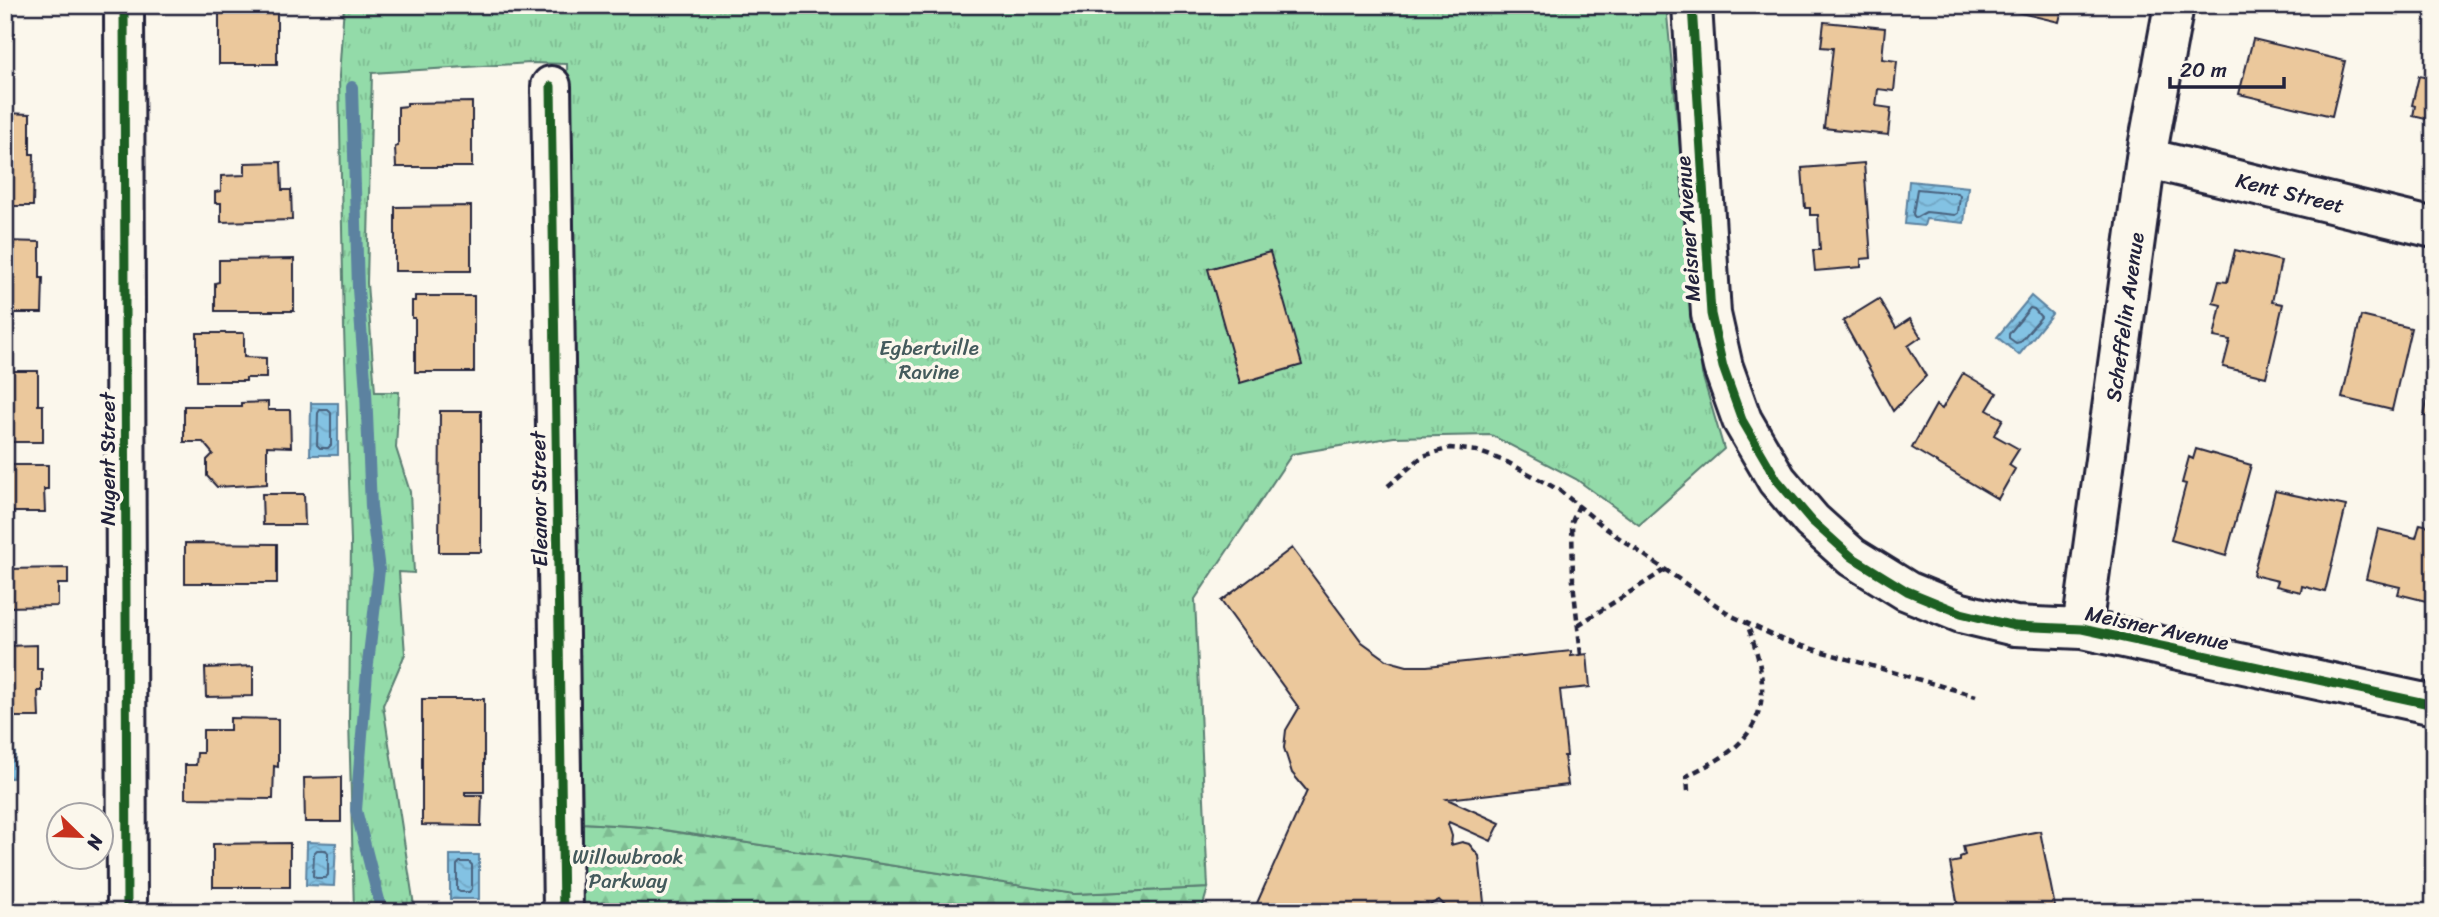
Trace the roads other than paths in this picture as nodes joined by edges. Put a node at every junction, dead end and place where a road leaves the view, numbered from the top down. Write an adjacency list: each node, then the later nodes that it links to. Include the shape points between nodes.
1 (124, 5): 9 (street, Nugent Street)
2 (1692, 5): 7 (street, Meisner Avenue, via 1712,314 1723,367 1742,420 1777,480 1812,521 1852,557 1907,591 2015,626)
3 (2174, 5): 5 (street, Scheffelin Avenue)
4 (551, 86): 10 (street, Eleanor Street)
5 (2146, 158): 6 (street, Kent Street); 7 (street, Scheffelin Avenue)
6 (2434, 228)
7 (2082, 629): 8 (street, Meisner Avenue)
8 (2434, 705)
9 (127, 912)
10 (563, 912)

